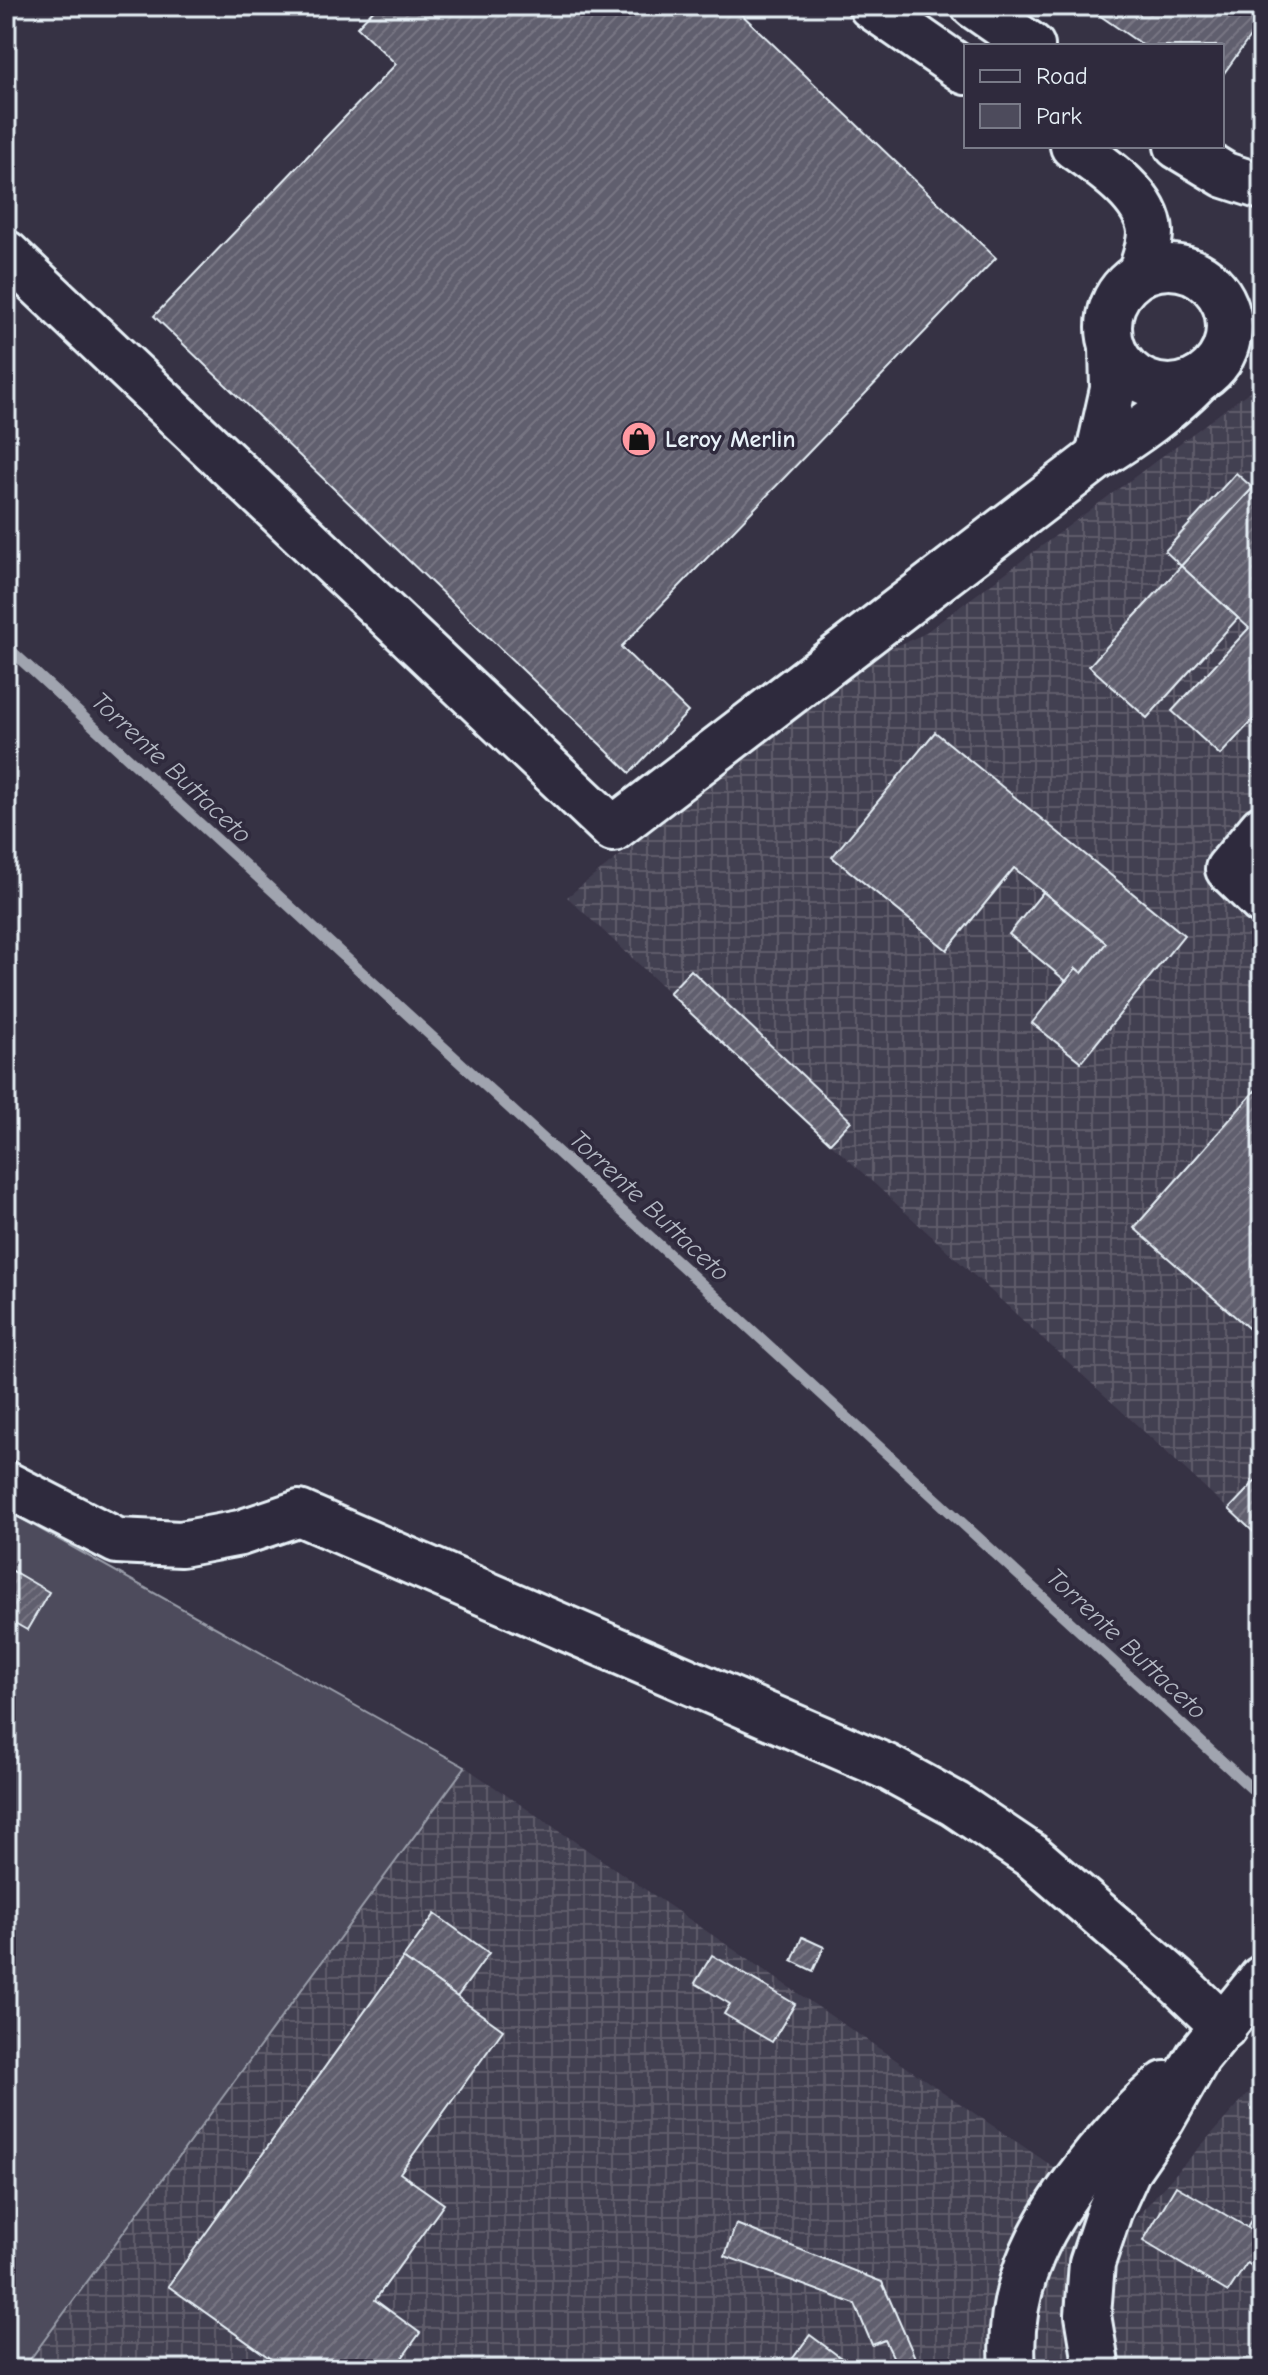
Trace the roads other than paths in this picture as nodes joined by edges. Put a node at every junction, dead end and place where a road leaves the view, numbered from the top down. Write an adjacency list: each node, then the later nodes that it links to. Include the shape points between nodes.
1 (871, 6): 4 (street)
2 (974, 6): 3 (street)
3 (1029, 44)
4 (964, 71)
5 (1180, 148): 7 (street, via 1225,175)
6 (1083, 153): 9 (street, via 1137,199 1148,216 1150,235); 10 (street, via 1156,194)
7 (1262, 187)
8 (6, 253): 13 (street, via 613,829)
9 (1140, 274): 10 (street, via 1169,267); 11 (street, via 1123,287 1112,306)
10 (1198, 275): 12 (street, via 1225,306 1229,327 1226,348)
11 (1112, 347): 12 (street, via 1130,373 1158,387 1179,387); 13 (street, via 1113,389)
12 (1199, 379): 13 (street, via 1172,407)
13 (1098, 457)
14 (1262, 828): 15 (street, via 1228,869)
15 (1262, 902)
16 (6, 1484): 18 (street, via 117,1541 181,1544 240,1533 299,1513 873,1761 955,1804 1032,1856 1176,1981)
17 (1262, 1978): 18 (street)
18 (1211, 2042): 19 (street, via 1136,2108 1047,2222 1016,2302); 20 (street, via 1129,2168 1100,2237 1088,2315)
19 (1013, 2369)
20 (1097, 2369)

